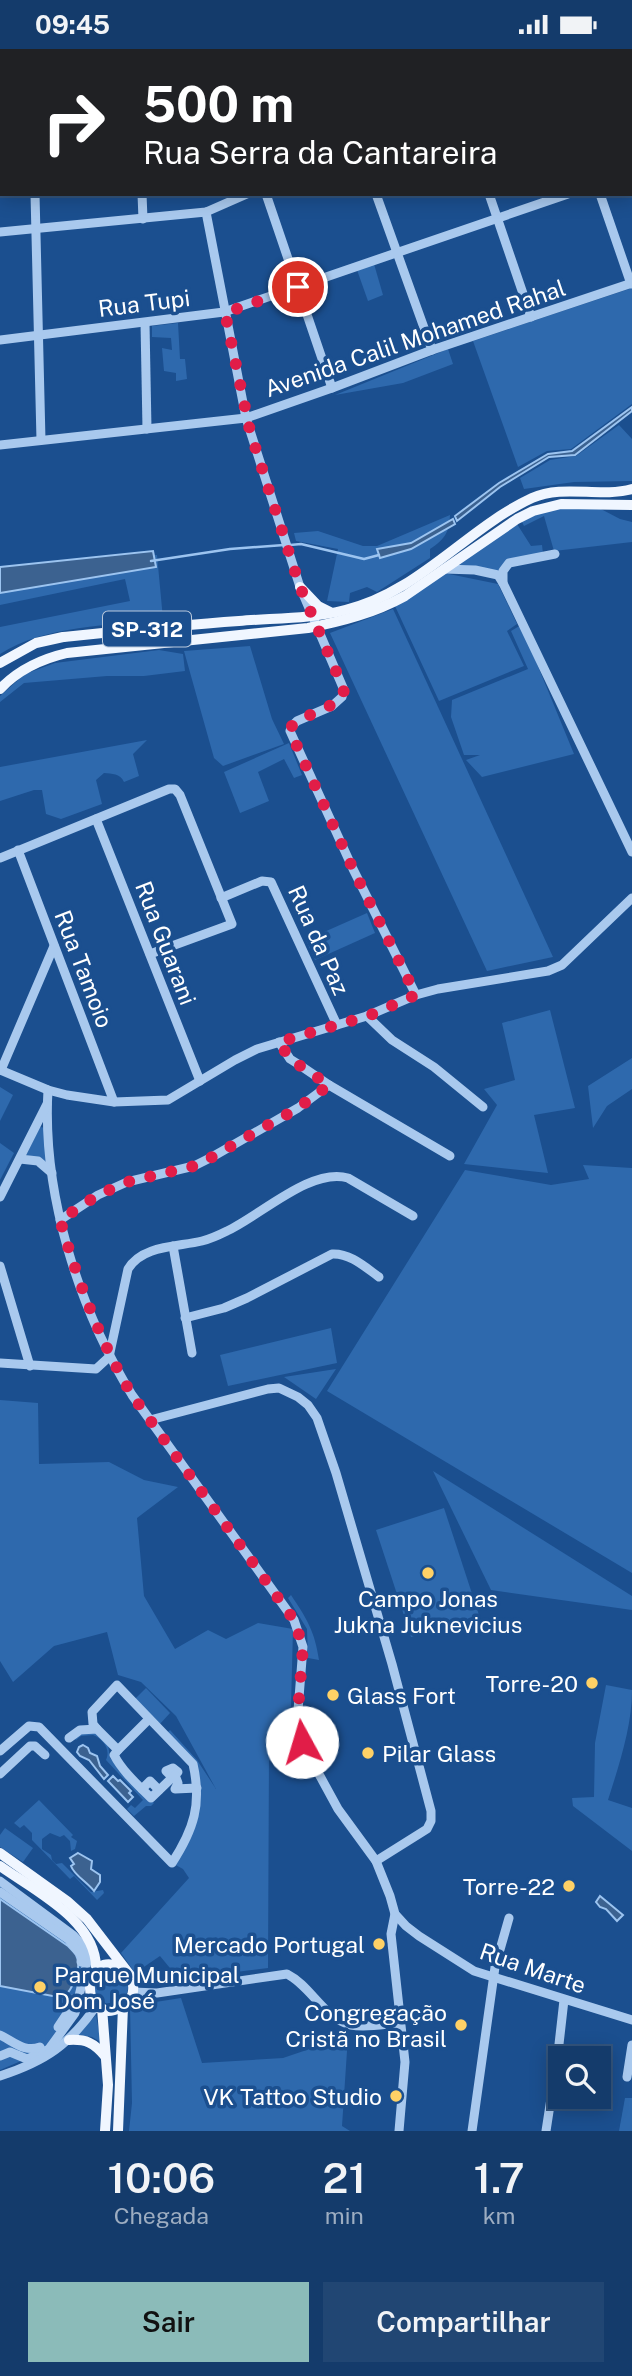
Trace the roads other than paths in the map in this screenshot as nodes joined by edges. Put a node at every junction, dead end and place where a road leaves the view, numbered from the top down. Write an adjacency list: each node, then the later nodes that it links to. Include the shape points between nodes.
1 (35, 196): 12 (street)
2 (142, 196): 11 (street)
3 (242, 196): 9 (street)
4 (267, 196): 16 (street)
5 (377, 196): 14 (street)
6 (490, 196): 10 (street)
7 (562, 196): 10 (street, Rua Tupi)
8 (601, 196): 15 (street)
9 (206, 212): 11 (street); 17 (street)
10 (497, 218): 14 (street, Rua Tupi); 18 (street)
11 (143, 219): 12 (street)
12 (36, 228): 13 (street); 20 (street)
13 (0, 232)
14 (397, 253): 16 (street, Rua Tupi); 22 (street)
15 (632, 283): 18 (street, Avenida Calil Mohamed Rahal)
16 (298, 287): 17 (street, Rua Tupi); 23 (street)
17 (225, 313): 19 (street, Rua Tupi); 24 (street)
18 (531, 317): 22 (street, Avenida Calil Mohamed Rahal)
19 (145, 323): 20 (street, Rua Tupi); 25 (street)
20 (38, 336): 21 (street, Rua Tupi); 26 (street)
21 (0, 340)
22 (432, 350): 23 (street, Avenida Calil Mohamed Rahal)
23 (332, 388): 24 (street, Avenida Calil Mohamed Rahal)
24 (246, 418): 25 (street, Avenida Calil Mohamed Rahal); 33 (street)
25 (147, 429): 26 (street, Avenida Calil Mohamed Rahal)
26 (41, 440): 27 (street, Avenida Calil Mohamed Rahal)
27 (0, 445)
28 (631, 490): 29 (main road); 35 (main road, SP-312, via 568,490 535,497 405,585 362,605)
29 (629, 505): 31 (main road, SP-312, via 561,504 533,511)
30 (555, 554): 32 (street, via 509,563)
31 (444, 569): 32 (street, via 498,575); 38 (main road, SP-312, via 387,606)
32 (503, 583): 44 (street)
33 (300, 587): 34 (street); 35 (main road, via 318,606)
34 (306, 600): 36 (street); 37 (main road)
35 (333, 612): 36 (main road, SP-312)
36 (312, 615): 37 (main road, SP-312); 38 (street)
37 (299, 616): 39 (main road); 40 (main road, SP-312, via 63,637 36,643)
38 (317, 626): 39 (main road, SP-312); 50 (street, via 344,690 332,706 297,721 290,731)
39 (282, 631): 41 (main road, SP-312, via 67,653 22,670)
40 (0, 663)
41 (0, 689)
42 (96, 819): 43 (street); 46 (street, via 175,789); 49 (street, Rua Guarani)
43 (18, 850): 45 (street); 48 (street, Rua Tamoio)
44 (632, 852)
45 (0, 858)
46 (221, 898): 49 (street, via 232,924); 52 (street, Rua da Paz, via 262,881 271,882)
47 (632, 898): 50 (street, via 562,965)
48 (54, 946): 54 (street); 58 (street, Rua Tamoio)
49 (150, 954): 55 (street, Rua Guarani)
50 (416, 995): 51 (street)
51 (368, 1016): 52 (street); 60 (street, via 392,1040)
52 (337, 1025): 53 (street)
53 (279, 1042): 55 (street, via 234,1060); 56 (street, via 290,1059)
54 (0, 1070): 57 (street)
55 (200, 1081): 58 (street, via 168,1100)
56 (329, 1085): 61 (street); 66 (street, via 212,1157 194,1166 127,1182)
57 (48, 1090): 58 (street); 59 (street)
58 (114, 1102)
59 (47, 1103): 62 (street); 63 (street)
60 (483, 1107)
61 (450, 1156)
62 (20, 1159): 63 (street, via 38,1161); 64 (street)
63 (52, 1174): 66 (street)
64 (0, 1196)
65 (413, 1216): 67 (street, via 338,1175 295,1191 229,1230)
66 (60, 1220): 72 (street, via 75,1273)
67 (173, 1246): 70 (street); 72 (street, via 160,1248 128,1269)
68 (0, 1266): 74 (street)
69 (379, 1277): 70 (street, via 348,1256 332,1254 247,1298)
70 (185, 1318): 71 (street)
71 (192, 1353)
72 (109, 1357): 74 (street, via 96,1369); 75 (street)
73 (0, 1363): 74 (street)
74 (30, 1366)
75 (150, 1420): 87 (street, via 294,1620 303,1647 297,1723 302,1742 338,1809); 87 (street, via 279,1388 299,1397 317,1418 432,1811 427,1829)
76 (149, 1719): 77 (street, via 117,1685 107,1690 92,1711); 80 (street); 82 (street)
77 (97, 1728): 78 (street, via 80,1730); 80 (street)
78 (69, 1738)
79 (0, 1751): 85 (street, via 29,1725 38,1727 172,1863 198,1808)
80 (118, 1751): 83 (street, via 114,1755 117,1761 151,1798)
81 (45, 1755): 84 (street, via 30,1746)
82 (187, 1757): 83 (street); 85 (street, via 193,1764)
83 (174, 1773): 85 (street, via 175,1789)
84 (0, 1774)
85 (197, 1788)
86 (0, 1853): 94 (main road, via 87,1919)
87 (376, 1861): 91 (street)
88 (0, 1866): 93 (main road, via 76,1922 91,1940)
89 (0, 1881): 106 (street, via 73,1935 85,1948 87,1962 75,2013 49,2049 27,2059 10,2052)
90 (0, 1892): 103 (street, via 68,1939 82,1956 70,2009 47,2042 32,2050)
91 (395, 1914): 95 (street, Rua Marte, via 434,1946 474,1971); 102 (street, via 391,1934)
92 (509, 1918): 95 (street)
93 (96, 1970): 94 (main road, via 111,1965); 96 (main road)
94 (125, 1970): 97 (main road)
95 (495, 1978): 98 (street, Rua Marte); 114 (street)
96 (88, 1986): 99 (main road); 104 (street)
97 (133, 1992): 100 (main road); 102 (street, via 157,1993 287,1974 343,2022 356,2026)
98 (564, 2000): 101 (street, Rua Marte); 115 (street)
99 (99, 2007): 100 (main road); 104 (street); 107 (main road)
100 (123, 2007): 110 (main road)
101 (632, 2020)
102 (401, 2022): 113 (street, via 405,2062)
103 (0, 2035)
104 (71, 2037): 107 (main road, via 92,2042); 108 (street, via 36,2063)
105 (632, 2045): 109 (street)
106 (0, 2056)
107 (105, 2056): 110 (main road)
108 (0, 2076)
109 (628, 2077)
110 (112, 2104): 111 (main road); 112 (main road)
111 (105, 2131)
112 (118, 2131)
113 (399, 2131)
114 (472, 2131)
115 (546, 2131)

